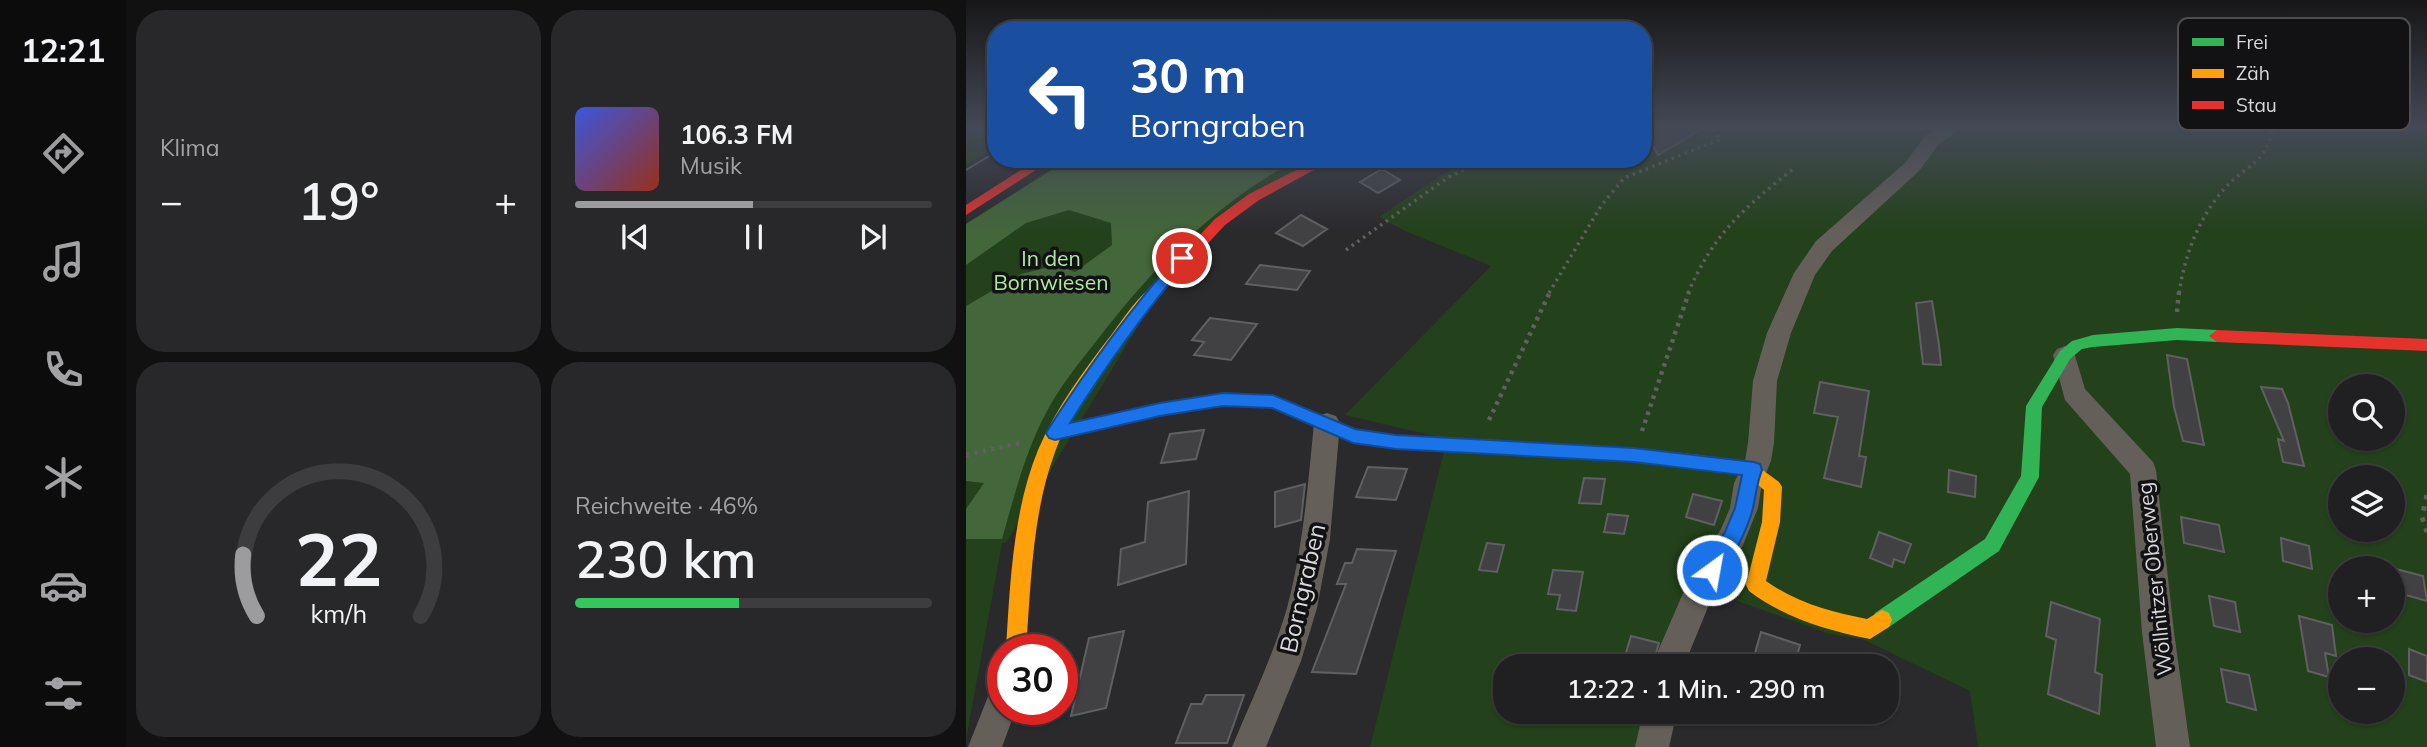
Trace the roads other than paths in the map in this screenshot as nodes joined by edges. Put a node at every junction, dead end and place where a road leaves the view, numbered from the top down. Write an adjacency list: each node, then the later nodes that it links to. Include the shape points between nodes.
1 (1916, 162): 9 (street, via 1824,246 1805,274 1779,333 1765,381 1761,443)
2 (1033, 168): 4 (street)
3 (1310, 168): 8 (street, via 1254,197 1182,258 1097,367)
4 (966, 211)
5 (2427, 345): 6 (street, via 2178,334 2093,341 2077,345)
6 (2065, 355): 9 (street, via 2034,406 2029,477 1992,545 1870,629 1831,622 1767,596 1756,585 1756,568 1773,509 1773,487); 17 (street, Wöllnitzer Oberweg, via 2074,393 2143,470)
7 (1327, 423): 8 (street, via 1273,401 1223,400); 9 (street, via 1353,436 1396,442 1634,455); 15 (street, Borngraben, via 1318,526 1303,606 1281,675)
8 (1055, 433): 10 (street, via 1040,468 1026,538)
9 (1754, 470): 11 (street, via 1733,536 1701,587)
10 (1017, 634)
11 (1673, 654)
12 (1657, 724): 16 (street)
13 (994, 725): 14 (street)
14 (985, 747)
15 (1249, 747)
16 (1652, 747)
17 (2173, 747)

